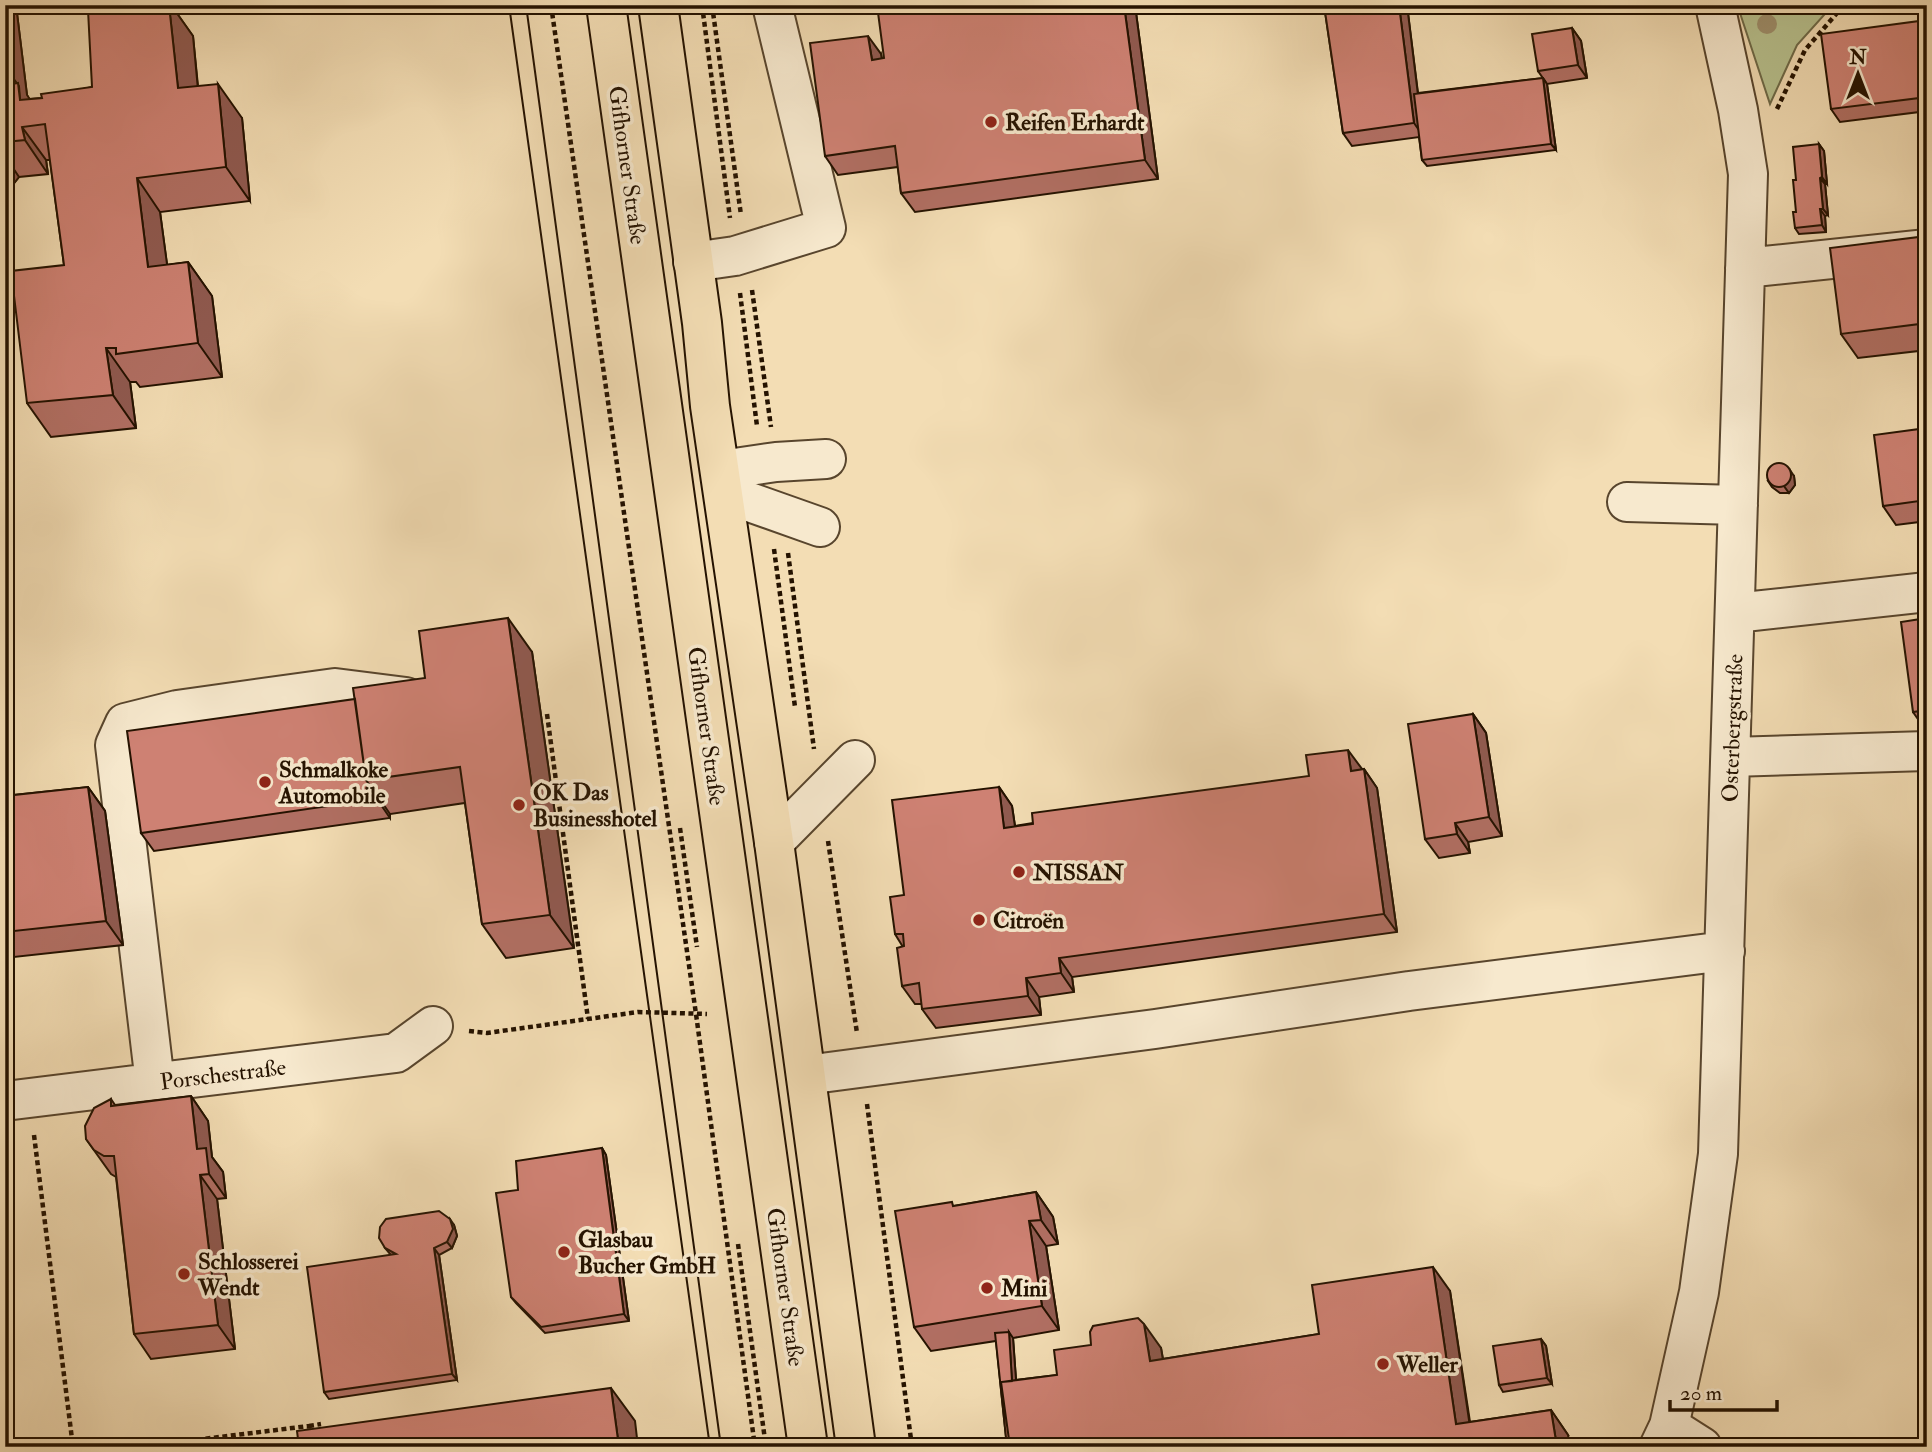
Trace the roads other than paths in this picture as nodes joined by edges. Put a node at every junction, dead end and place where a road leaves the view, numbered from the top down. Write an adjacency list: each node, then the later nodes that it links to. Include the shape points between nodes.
1 (606, 5): 26 (main road, Gifhorner Straße)
2 (658, 5): 6 (main road)
3 (772, 5): 6 (street, via 826,228 741,255)
4 (1715, 5): 7 (street, Osterbergstraße, via 1746,163)
5 (1927, 249): 7 (street)
6 (693, 262): 9 (main road)
7 (1745, 268): 11 (street, Osterbergstraße)
8 (826, 459): 9 (street, via 769,463)
9 (722, 481): 12 (street); 19 (main road)
10 (1627, 502): 11 (street)
11 (1738, 505): 14 (street, Osterbergstraße)
12 (820, 527)
13 (1927, 592): 14 (street)
14 (1735, 612): 17 (street, Osterbergstraße)
15 (417, 698): 23 (street, via 335,688 177,710 125,723 115,745)
16 (1927, 751): 17 (street)
17 (1731, 757): 20 (street, Osterbergstraße)
18 (855, 760): 19 (street)
19 (774, 842): 22 (main road)
20 (1725, 951): 22 (street); 25 (street, Osterbergstraße, via 1718,1154 1699,1292)
21 (433, 1026): 23 (street, Porschestraße, via 396,1053)
22 (806, 1075): 27 (main road)
23 (155, 1083): 24 (street, Porschestraße)
24 (17, 1099)
25 (1664, 1436): 28 (street)
26 (808, 1447)
27 (856, 1447)
28 (1702, 1447)

